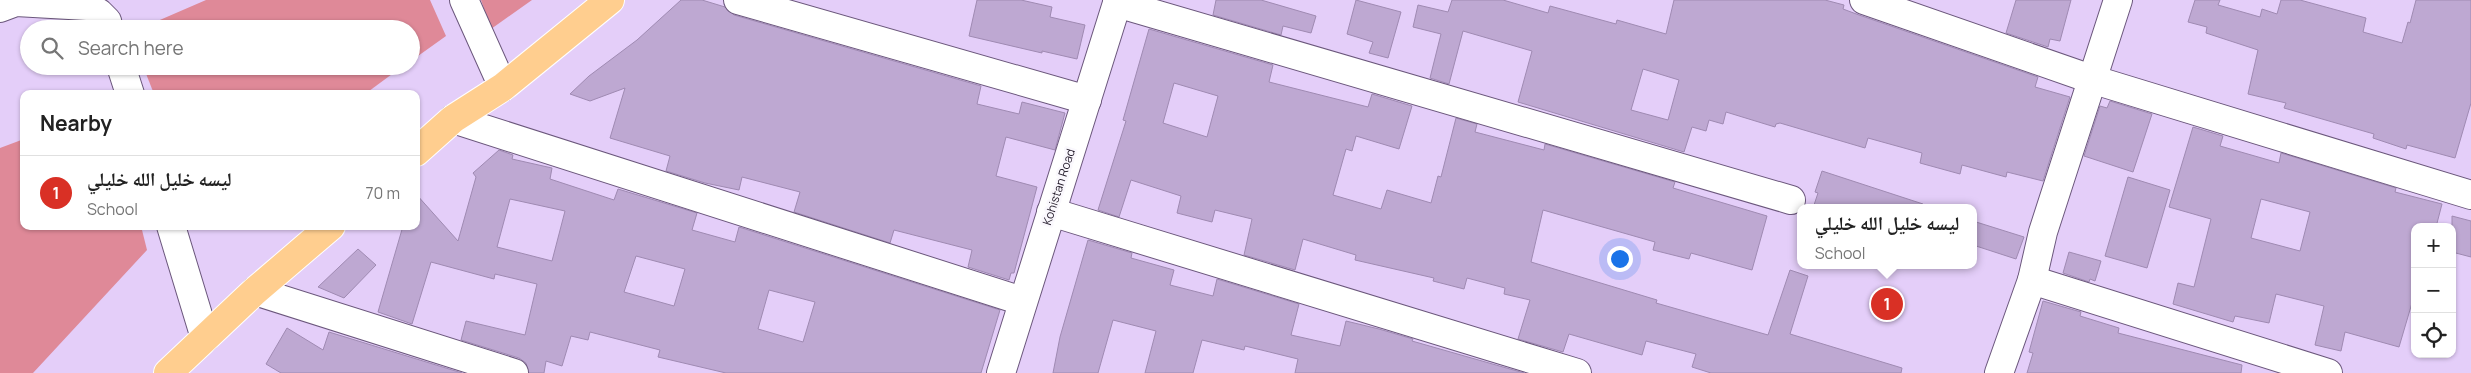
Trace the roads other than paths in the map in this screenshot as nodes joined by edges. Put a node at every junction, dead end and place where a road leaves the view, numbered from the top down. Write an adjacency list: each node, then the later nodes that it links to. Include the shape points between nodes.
1 (464, 0): 11 (street)
2 (610, 0): 11 (main road)
3 (738, 0): 13 (street)
4 (1864, 0): 10 (street)
5 (2118, 0): 10 (street)
6 (1117, 2): 13 (street, Kohistan Road); 17 (street)
7 (0, 8): 8 (street, via 16,2 87,6)
8 (106, 20)
9 (124, 75): 12 (street)
10 (2091, 79): 16 (street); 21 (street, via 2043,232)
11 (503, 87): 14 (main road)
12 (129, 90)
13 (1087, 100): 18 (street, Kohistan Road)
14 (453, 119): 15 (main road); 23 (street)
15 (420, 148)
16 (2471, 195)
17 (1791, 200)
18 (1051, 212): 23 (street, Kohistan Road); 28 (street)
19 (172, 230): 24 (street)
20 (326, 230): 22 (main road)
21 (2032, 280): 29 (street); 30 (street)
22 (256, 292): 24 (main road); 26 (street)
23 (1022, 301): 27 (street, Kohistan Road)
24 (204, 338): 25 (main road)
25 (168, 373)
26 (514, 373)
27 (1000, 373)
28 (1577, 373)
29 (1999, 373)
30 (2328, 373)

